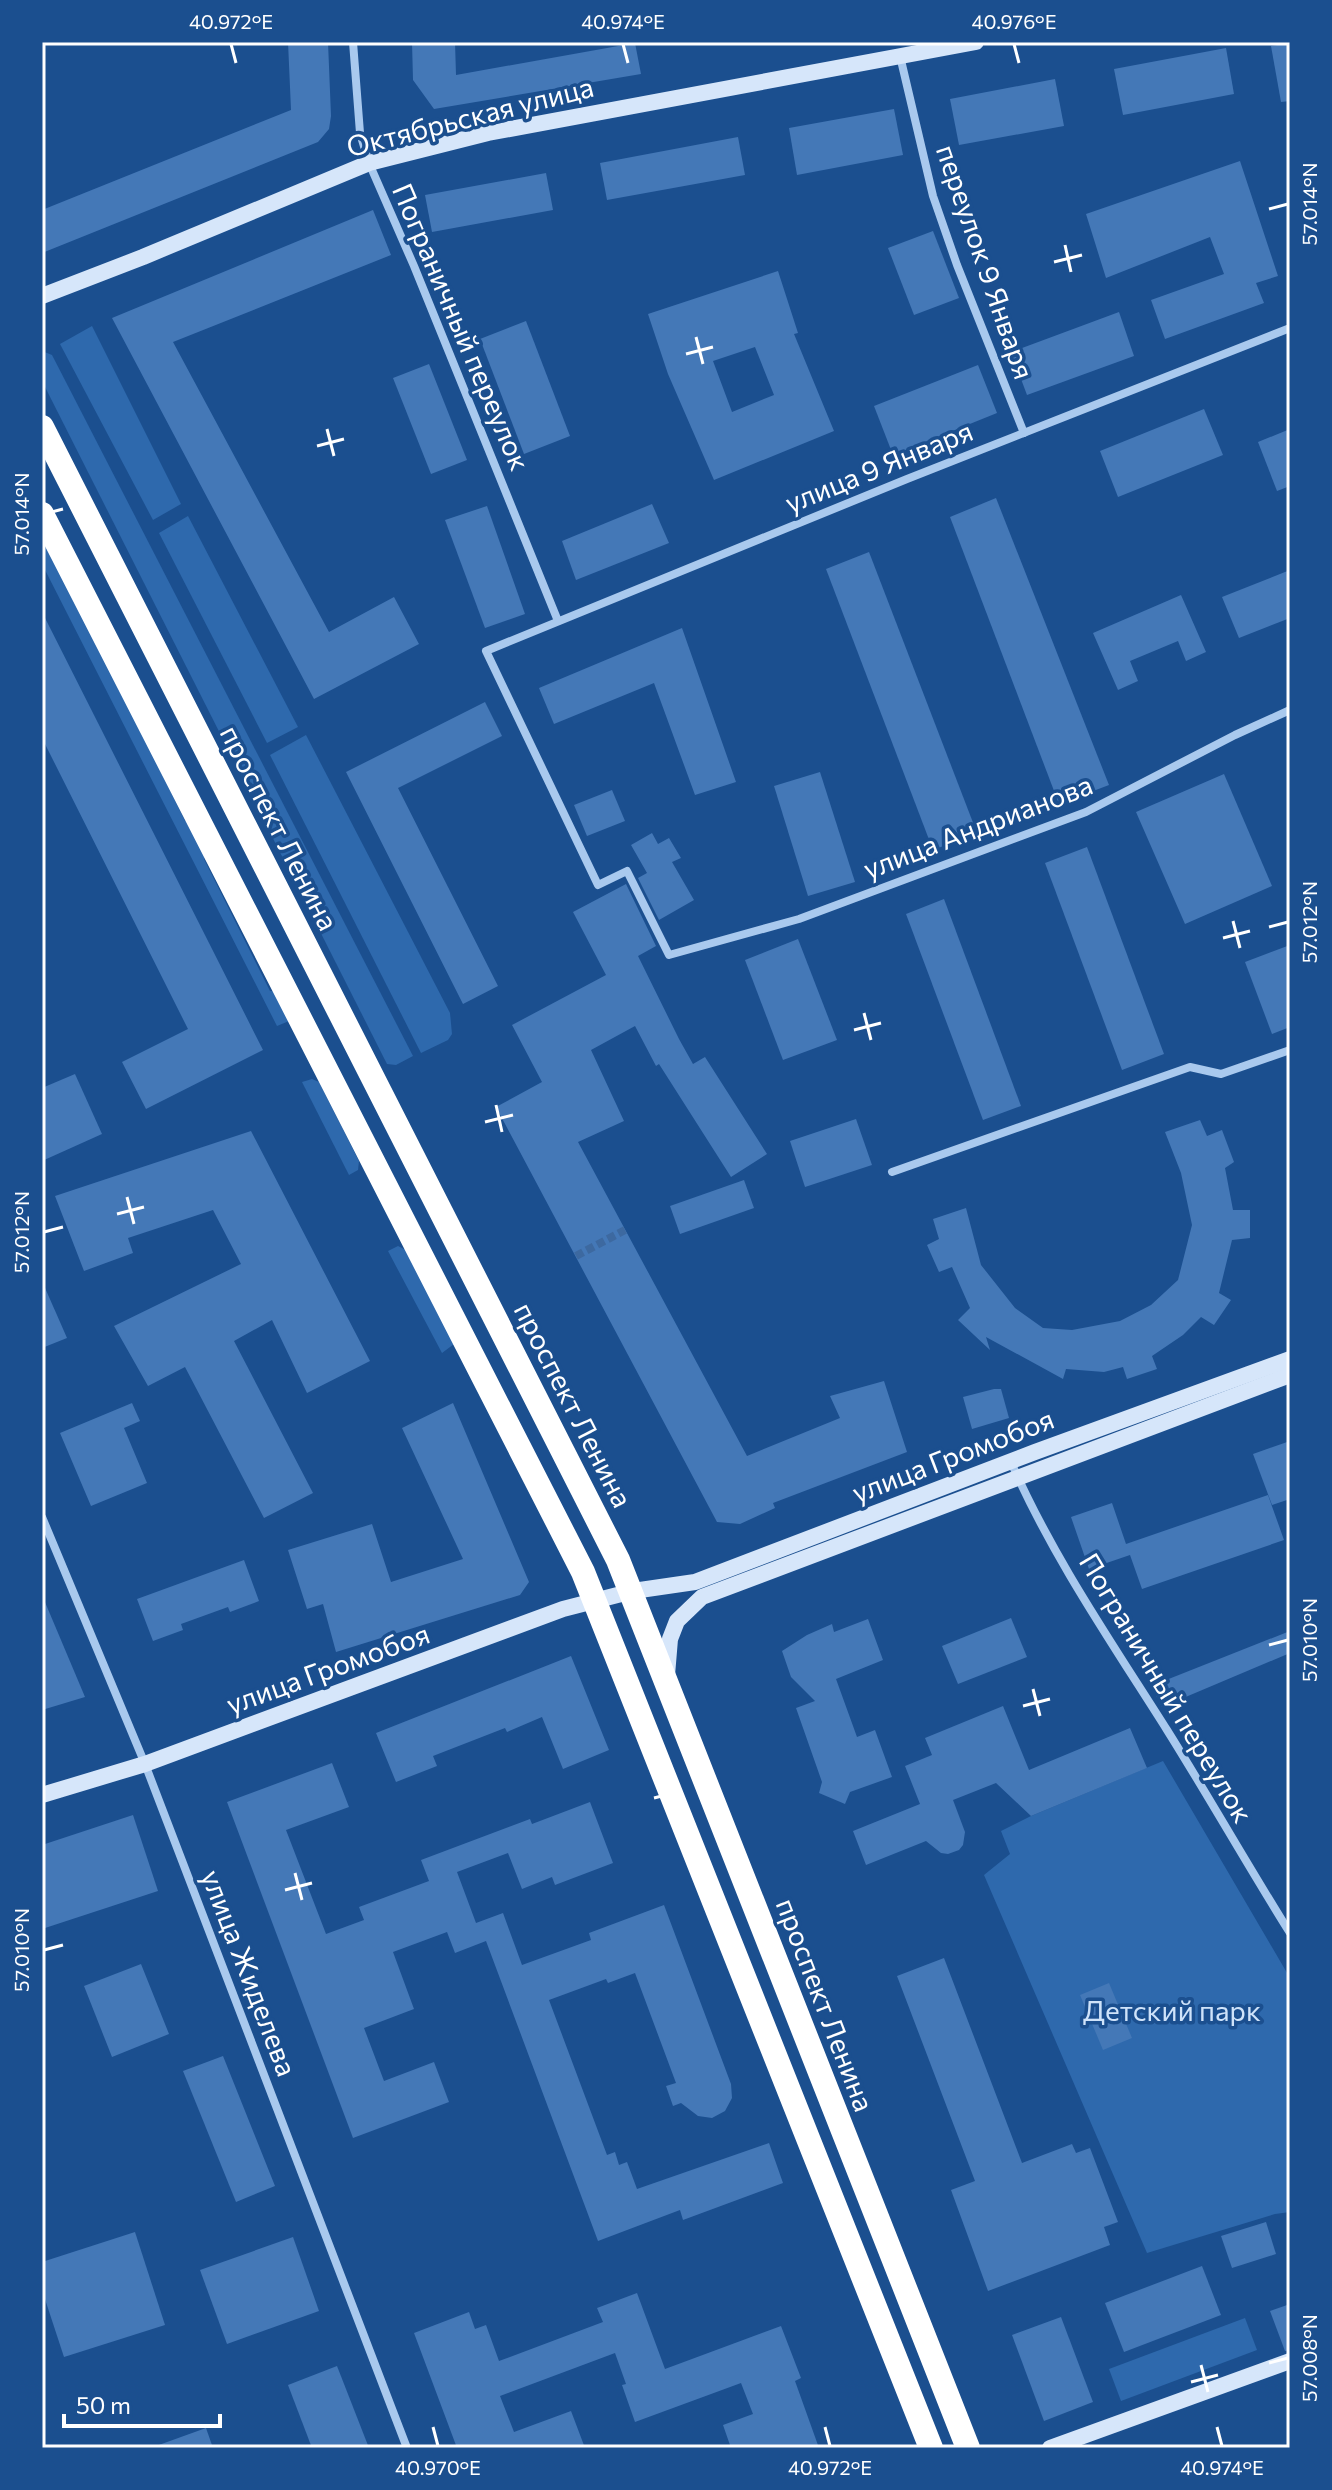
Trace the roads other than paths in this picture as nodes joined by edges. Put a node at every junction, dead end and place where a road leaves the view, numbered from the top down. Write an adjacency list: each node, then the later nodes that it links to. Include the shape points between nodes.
1 (353, 42): 4 (street, Пограничный переулок, via 360,133)
2 (976, 42): 3 (main road, Октябрьская улица)
3 (900, 56): 4 (main road, Октябрьская улица, via 488,133); 8 (street, переулок 9 Января, via 933,196)
4 (369, 163): 5 (main road, Октябрьская улица); 10 (street, Пограничный переулок)
5 (42, 296)
6 (1290, 328): 8 (street, улица 9 Января)
7 (42, 427): 20 (highway, проспект Ленина)
8 (1024, 433): 10 (street, улица 9 Января)
9 (42, 514): 22 (highway)
10 (558, 621): 12 (street, улица 9 Января, via 486,651 598,885 627,871)
11 (1290, 710): 12 (street, улица Андрианова, via 1086,812 799,919)
12 (669, 955)
13 (1290, 1050): 14 (street, via 1221,1074 1190,1067)
14 (892, 1172)
15 (1290, 1359): 17 (main road, улица Громобоя)
16 (1290, 1375): 18 (main road, улица Громобоя)
17 (1011, 1462): 18 (street, Пограничный переулок); 20 (main road, улица Громобоя, via 695,1582)
18 (1018, 1478): 21 (main road, улица Громобоя); 26 (street, Пограничный переулок, via 1109,1641)
19 (42, 1517): 24 (street, улица Жиделева)
20 (633, 1591): 21 (main road, улица Громобоя); 22 (main road, улица Громобоя); 23 (highway, проспект Ленина)
21 (702, 1597): 23 (main road, улица Громобоя, via 677,1621)
22 (596, 1601): 24 (main road, улица Громобоя); 29 (highway)
23 (666, 1680): 30 (highway, проспект Ленина)
24 (145, 1764): 25 (main road, улица Громобоя); 28 (street, улица Жиделева)
25 (42, 1795)
26 (1290, 1933)
27 (1290, 2361): 31 (main road)
28 (407, 2448)
29 (931, 2448)
30 (968, 2448)
31 (1050, 2448)

